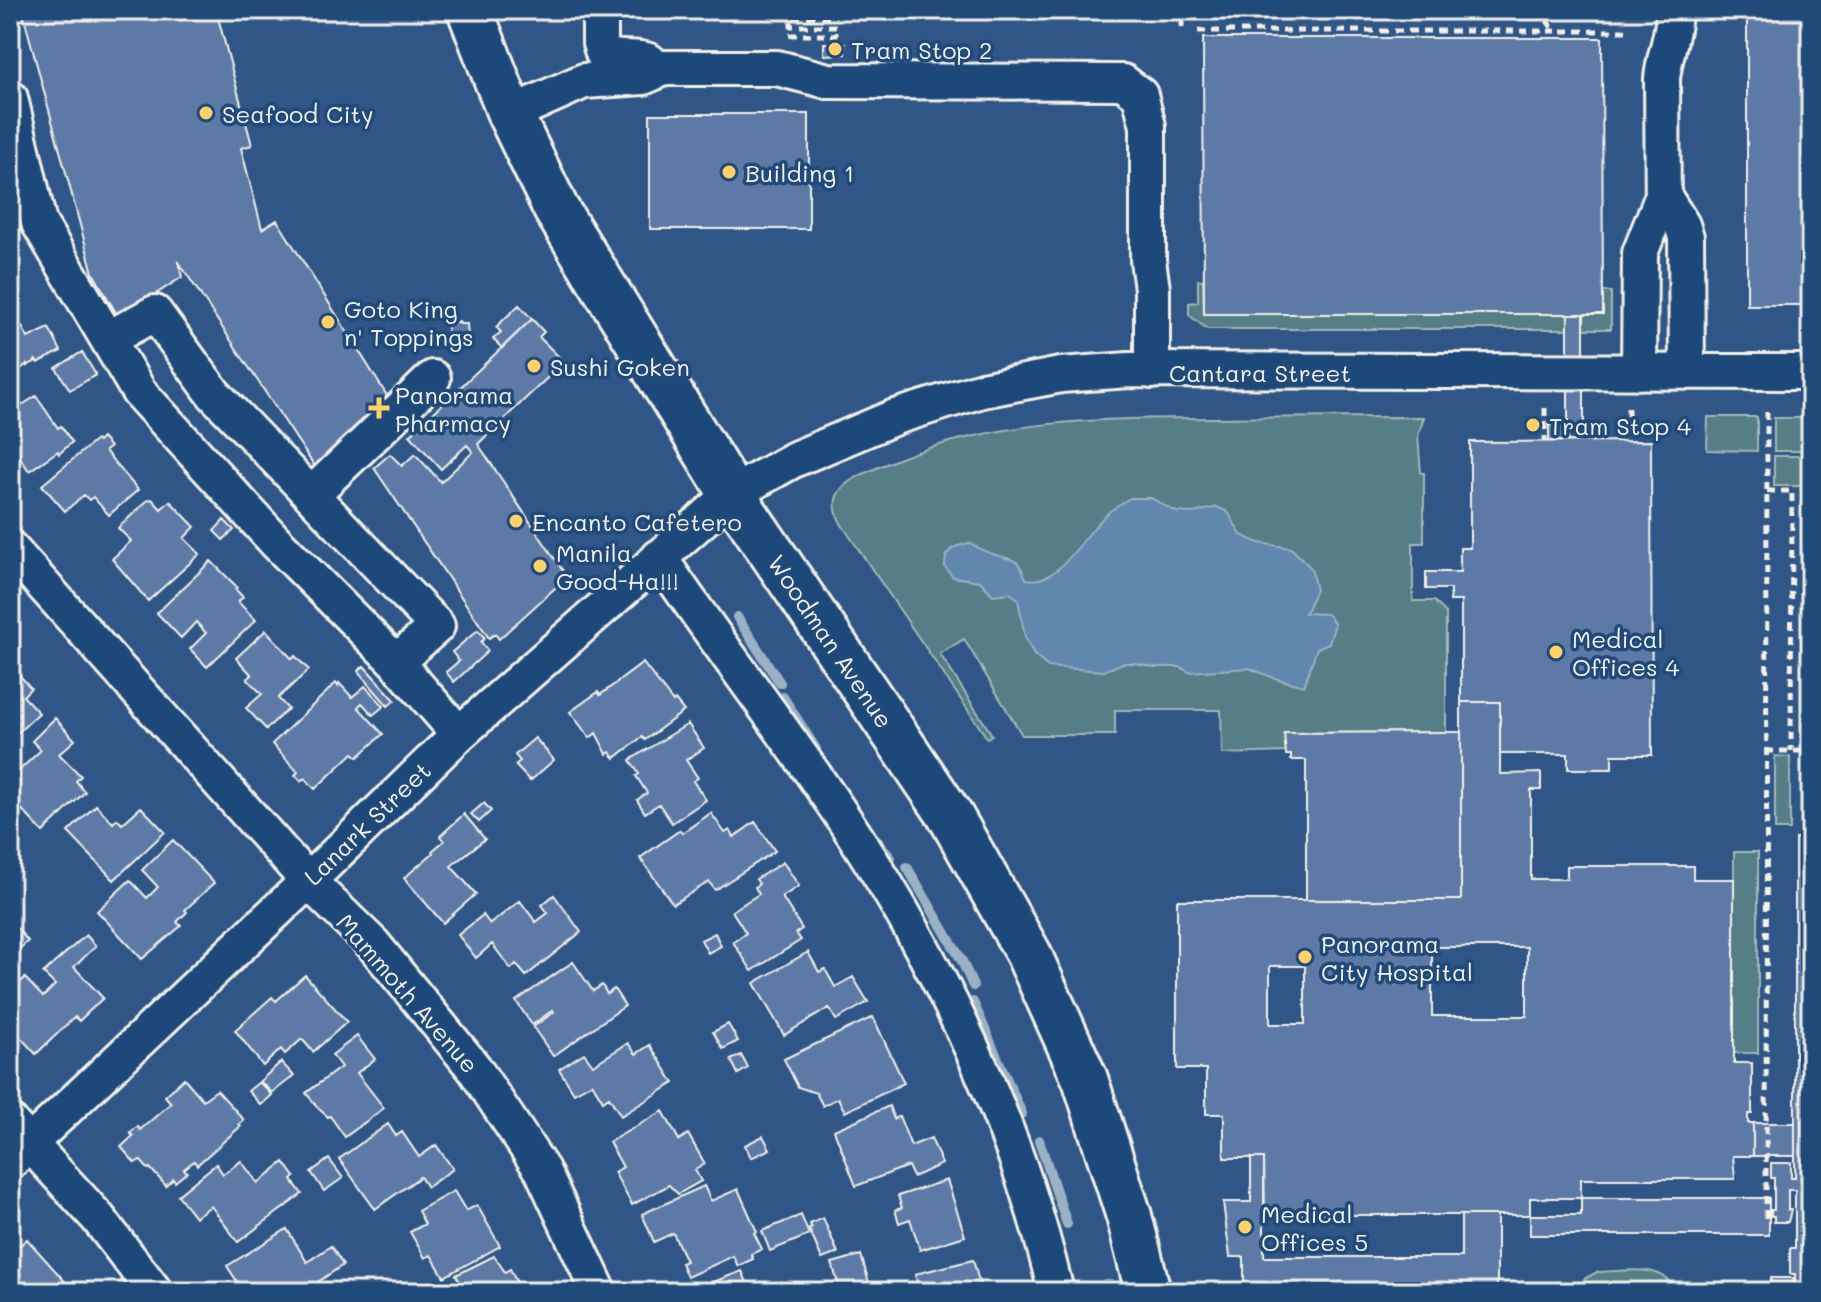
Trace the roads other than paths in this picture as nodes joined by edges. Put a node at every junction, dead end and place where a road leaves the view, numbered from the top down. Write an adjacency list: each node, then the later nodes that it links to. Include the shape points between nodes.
1 (470, 10): 6 (main road, Woodman Avenue)
2 (600, 10): 4 (street, via 603,53 643,58)
3 (1674, 10): 7 (street, via 1674,32 1663,67)
4 (664, 68): 6 (street, via 643,77 584,81); 9 (street, via 777,68 828,81 1123,82 1140,95 1146,114 1152,289)
5 (10, 98): 8 (street, via 39,223)
6 (510, 114): 13 (main road, Woodman Avenue, via 556,209)
7 (1663, 195): 10 (street, via 1640,253); 10 (street, via 1686,237)
8 (108, 339): 14 (street, via 155,313 214,394); 17 (street, via 139,392 276,542)
9 (1141, 371): 10 (street, Cantara Street); 13 (street, Cantara Street, via 1061,375 982,390 895,417 795,459)
10 (1663, 372): 11 (street, Cantara Street)
11 (1811, 372)
12 (433, 378): 14 (street)
13 (732, 494): 16 (street, Lanark Street); 24 (main road, Woodman Avenue, via 951,817 1028,953 1085,1079)
14 (311, 495): 17 (street, via 437,626)
15 (10, 548): 19 (street, Mammoth Avenue)
16 (659, 557): 18 (street, Lanark Street); 23 (street, via 836,808 917,939 962,1024 1006,1128)
17 (396, 662): 18 (street)
18 (459, 734): 19 (street, Lanark Street)
19 (308, 881): 20 (street, Lanark Street); 22 (street, Mammoth Avenue, via 373,944 474,1068 542,1170)
20 (17, 1143): 21 (street, via 98,1218)
21 (155, 1292)
22 (599, 1292)
23 (1056, 1292)
24 (1148, 1292)

